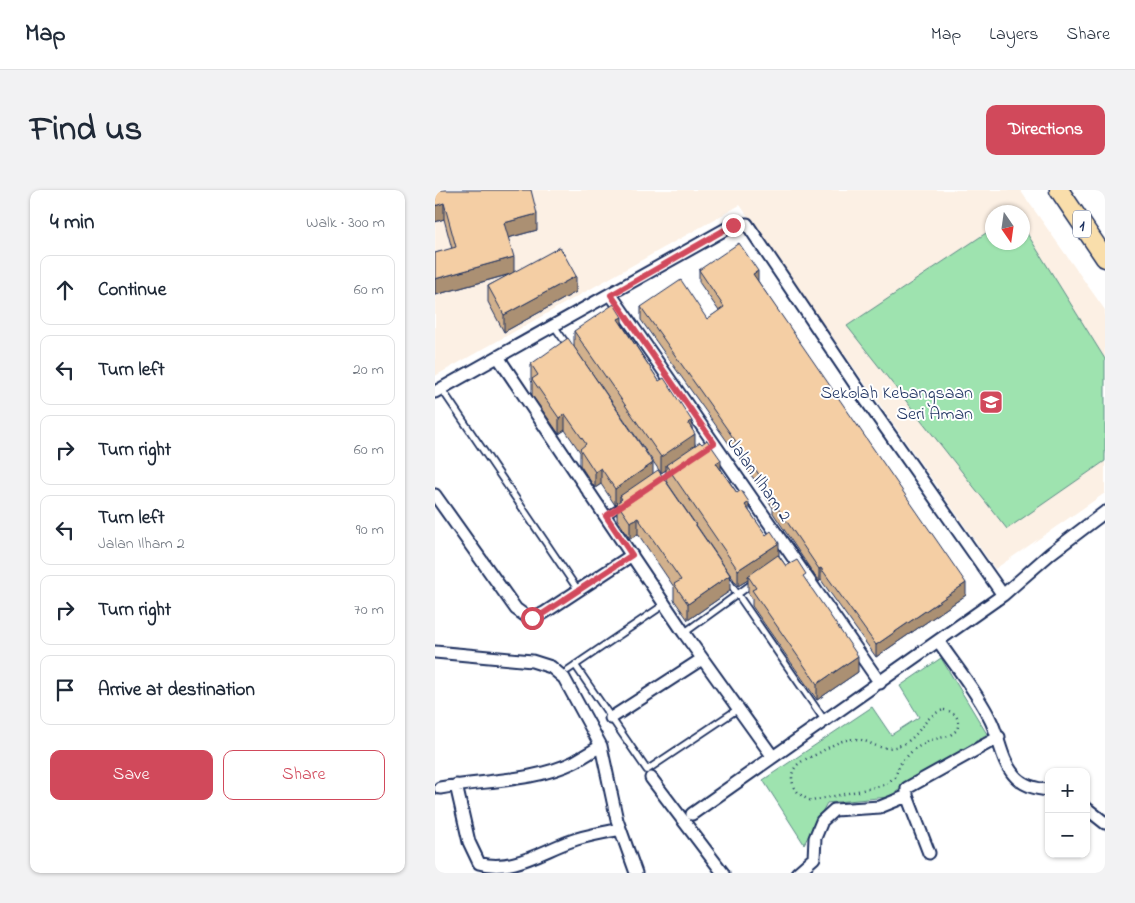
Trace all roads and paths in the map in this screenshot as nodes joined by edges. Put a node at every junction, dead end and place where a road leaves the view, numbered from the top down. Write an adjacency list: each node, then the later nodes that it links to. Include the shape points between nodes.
1 (1059, 190): 2 (main road, 1)
2 (1105, 258)
3 (611, 295): 4 (street); 17 (street, via 733,225 747,224); 25 (street, Jalan Ilham 2, via 787,558)
4 (554, 326): 5 (lane); 6 (street)
5 (571, 350)
6 (498, 357): 7 (street); 11 (street)
7 (438, 390): 15 (lane)
8 (435, 494): 15 (street, via 522,614 537,617)
9 (629, 500): 11 (lane)
10 (1105, 512): 17 (street)
11 (606, 516): 12 (street)
12 (632, 555): 15 (street); 18 (street)
13 (721, 570): 16 (lane)
14 (760, 578): 16 (lane)
15 (578, 590)
16 (737, 595): 19 (lane); 28 (lane)
17 (1003, 595): 20 (street)
18 (665, 604): 19 (street); 23 (lane)
19 (684, 633): 22 (street)
20 (939, 642): 25 (street); 29 (street, via 989,716)
21 (435, 652): 31 (street, via 532,661 551,667 565,678 574,692)
22 (703, 659): 26 (street); 27 (street)
23 (575, 665): 24 (lane); 27 (lane)
24 (568, 670)
25 (880, 683): 28 (street)
26 (738, 709): 27 (lane, via 647,770); 32 (street)
27 (611, 718)
28 (825, 721): 32 (street)
29 (999, 737): 36 (street, via 1015,776 1028,785); 37 (street, via 914,782 907,788)
30 (859, 739): 30 (path, via 836,742 801,760 794,769 793,779 801,795 812,801 885,785 913,750 930,740 954,734 958,721 949,710 939,711 930,716 916,736 893,747 875,747)
31 (601, 746): 34 (street, via 553,770); 41 (street)
32 (773, 758): 39 (street)
33 (651, 778): 44 (street)
34 (456, 785): 35 (street); 41 (street, via 472,853 479,863 487,866 521,861 572,841)
35 (440, 788)
36 (1045, 789)
37 (907, 796): 42 (street); 45 (street, via 880,806 834,810 822,821 815,838 814,858)
38 (1090, 811): 40 (street)
39 (692, 814)
40 (1105, 823)
41 (620, 829): 43 (street)
42 (929, 853)
43 (636, 873)
44 (723, 873)
45 (797, 873)

